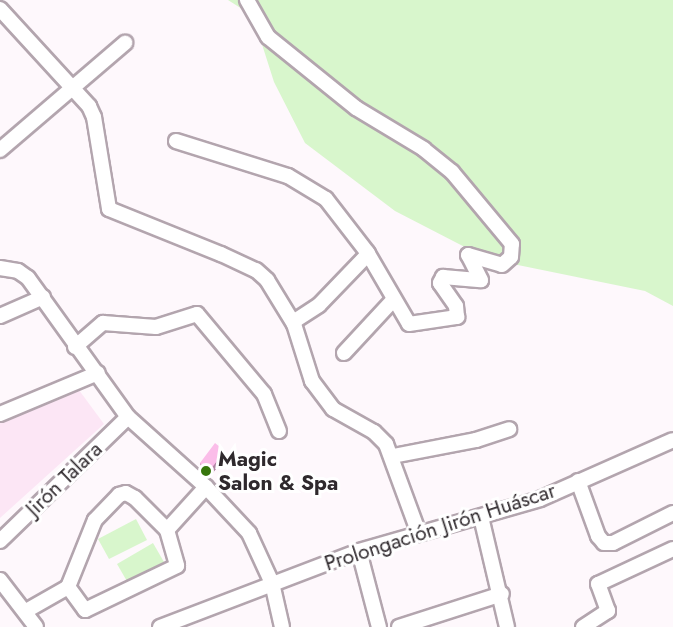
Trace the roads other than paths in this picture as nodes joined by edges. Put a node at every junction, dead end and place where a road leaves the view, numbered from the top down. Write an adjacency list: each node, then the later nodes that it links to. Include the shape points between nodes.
1 (247, 0): 10 (street, via 268,37 356,108 424,149 452,172 512,244 511,257 502,265 468,255 482,277 478,281 440,279 457,317 409,324)
2 (0, 9): 4 (street)
3 (125, 43): 4 (street)
4 (74, 90): 6 (street); 12 (street, via 94,117 110,209 256,270)
5 (176, 141): 7 (street, via 309,186 342,215)
6 (0, 150)
7 (368, 254): 10 (street); 12 (street, via 319,305)
8 (0, 268): 9 (street, via 18,271)
9 (43, 297): 11 (street); 13 (street)
10 (393, 300): 14 (street)
11 (0, 316)
12 (293, 322): 21 (street, via 312,381 333,409 374,432)
13 (75, 347): 15 (street); 19 (street, via 103,323 156,327 197,314 264,394)
14 (344, 353)
15 (98, 373): 16 (street); 17 (street)
16 (0, 414)
17 (128, 417): 23 (street); 28 (street, Jirón Talara)
18 (509, 429): 21 (street, via 476,440)
19 (279, 431)
20 (673, 440): 22 (street, Prolongación Jirón Huáscar)
21 (393, 456): 27 (street)
22 (578, 481): 24 (street, via 604,543 613,543); 25 (street, Prolongación Jirón Huáscar, via 540,499)
23 (206, 487): 26 (street); 32 (street, via 249,533)
24 (673, 513)
25 (481, 517): 27 (street, Prolongación Jirón Huáscar); 34 (street)
26 (167, 530): 33 (street, via 177,566 85,610); 33 (street, via 135,498 126,493 119,495 95,520)
27 (418, 531): 30 (street, Prolongación Jirón Huáscar)
28 (0, 541)
29 (673, 549): 42 (street, via 598,584 608,611)
30 (359, 551): 32 (street, Prolongación Jirón Huáscar); 39 (street)
31 (0, 580): 35 (street)
32 (273, 583): 37 (street, Prolongación Jirón Huáscar); 38 (street)
33 (68, 587): 35 (street)
34 (502, 594): 40 (street); 41 (street)
35 (26, 611): 36 (street)
36 (36, 627)
37 (160, 627)
38 (282, 627)
39 (379, 627)
40 (399, 627)
41 (507, 627)
42 (583, 627)

